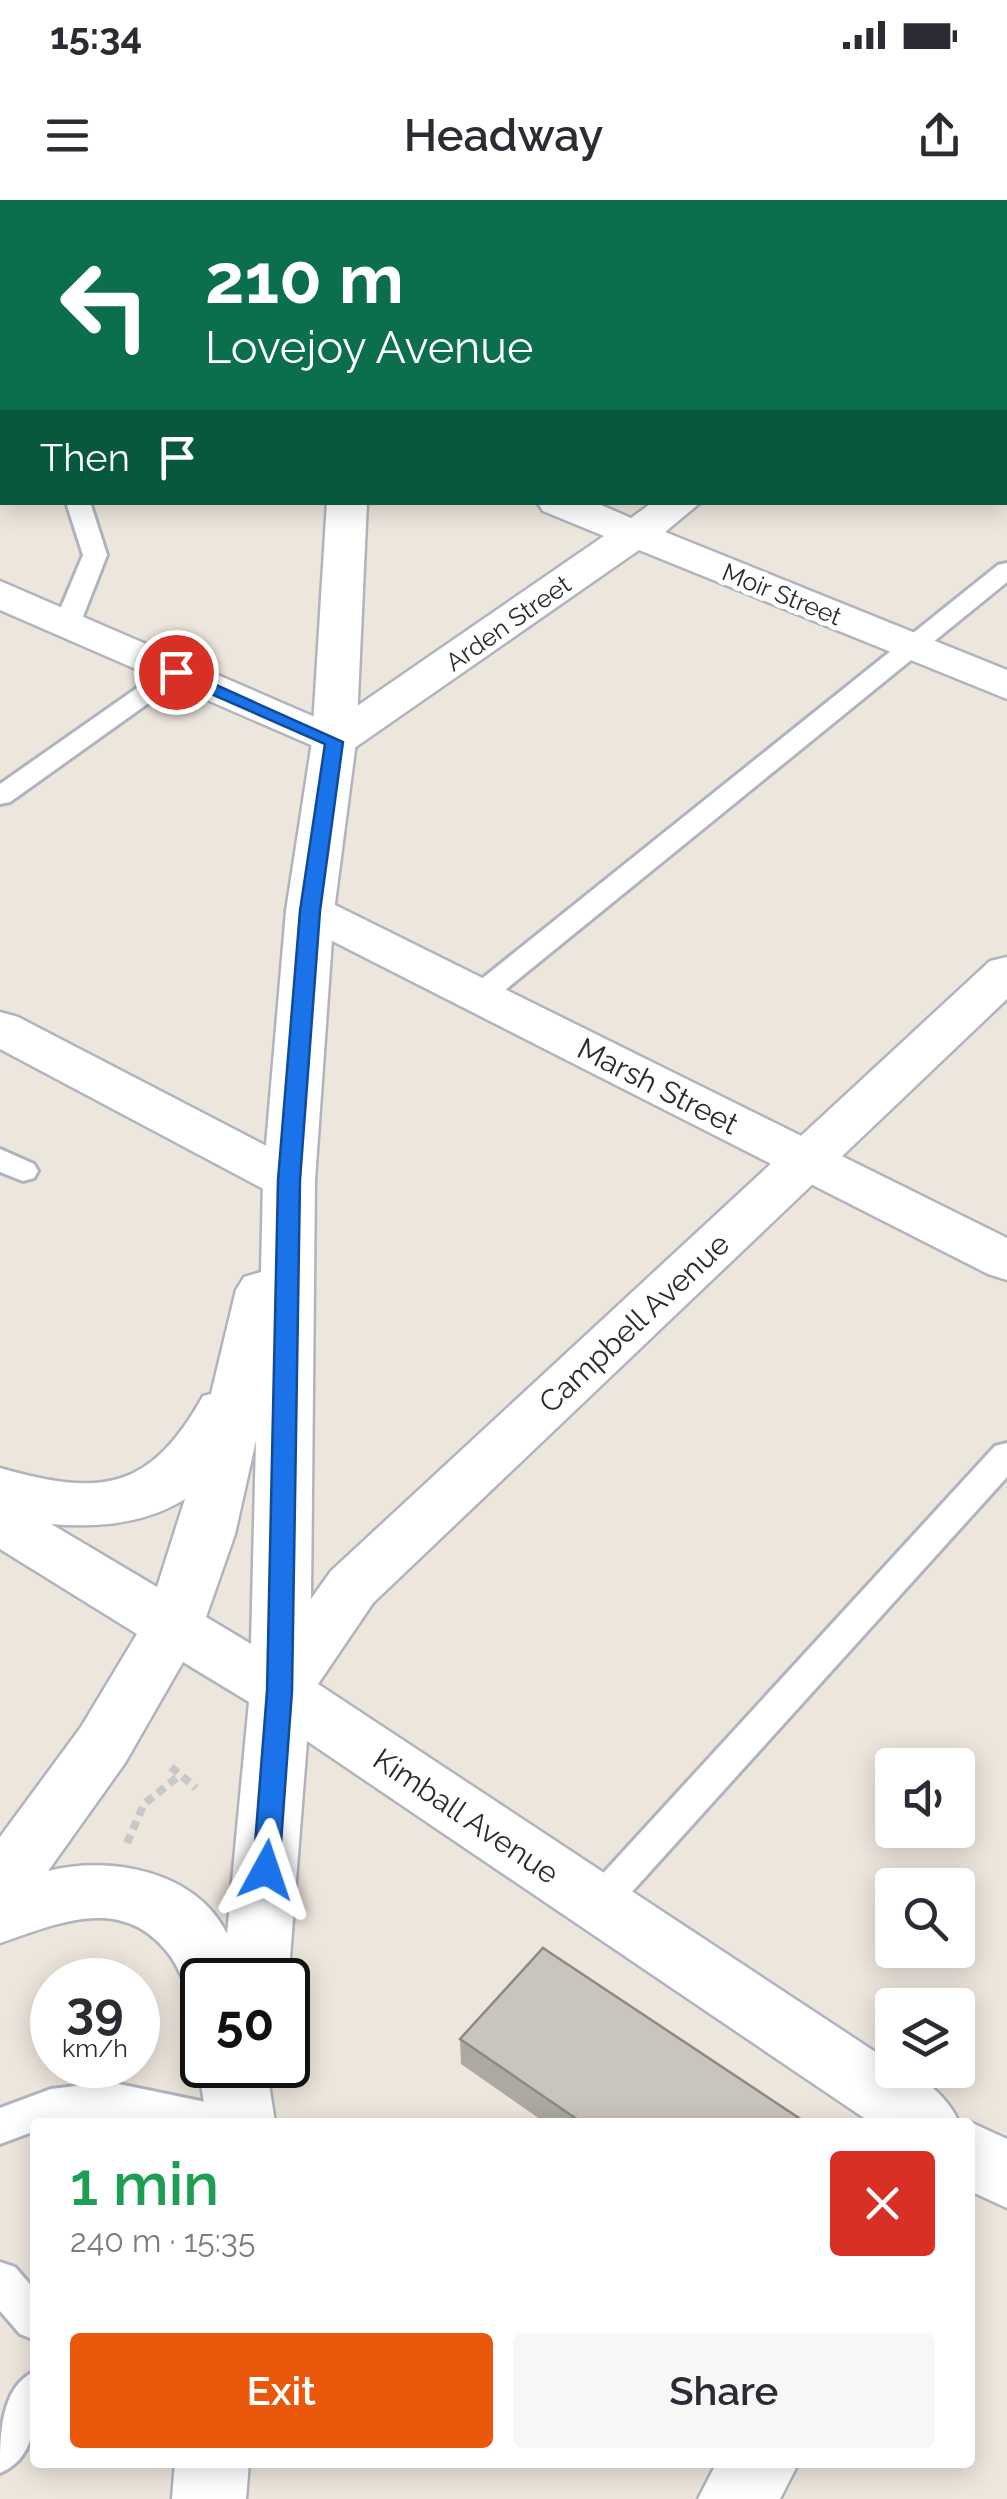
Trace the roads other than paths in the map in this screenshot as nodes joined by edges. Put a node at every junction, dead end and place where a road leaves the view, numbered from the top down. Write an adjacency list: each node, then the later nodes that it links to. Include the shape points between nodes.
1 (79, 505): 8 (lane, via 95,555)
2 (347, 505): 12 (main road)
3 (565, 505): 5 (main road, Moir Street)
4 (677, 505): 5 (main road, Arden Street)
5 (637, 534): 9 (main road, Moir Street); 12 (main road, Arden Street)
6 (1007, 570): 9 (lane)
7 (0, 594): 8 (main road)
8 (67, 624): 10 (main road)
9 (911, 646): 11 (main road, Moir Street); 16 (lane)
10 (176, 672): 12 (main road); 13 (lane)
11 (1007, 686)
12 (334, 742): 14 (main road)
13 (0, 796)
14 (310, 911): 16 (main road, Marsh Street); 19 (main road)
15 (1007, 972): 18 (main road, Campbell Avenue)
16 (478, 996): 18 (main road, Marsh Street)
17 (0, 1028): 19 (main road)
18 (808, 1161): 20 (main road, Marsh Street); 26 (main road, Campbell Avenue, via 352,1587)
19 (289, 1180): 21 (main road); 26 (main road)
20 (1007, 1261)
21 (243, 1379): 23 (main road, via 194,1460 154,1492 74,1505); 25 (main road, via 206,1534)
22 (1007, 1456): 28 (lane)
23 (0, 1490)
24 (0, 1520): 25 (main road, Kimball Avenue)
25 (173, 1626): 26 (main road, Kimball Avenue); 27 (main road, via 103,1745)
26 (280, 1691): 28 (main road, Kimball Avenue); 31 (main road)
27 (0, 1887)
28 (598, 1904): 37 (main road, Kimball Avenue)
29 (0, 1916): 30 (main road, via 83,1888 134,1892 172,1914)
30 (209, 1958)
31 (258, 1958)
32 (236, 2088): 35 (main road)
33 (246, 2088): 36 (main road)
34 (196, 2118): 38 (lane, via 108,2100 51,2107)
35 (241, 2118)
36 (242, 2118)
37 (919, 2118)
38 (0, 2126)
39 (0, 2281): 40 (lane)
40 (30, 2314)
41 (30, 2400): 42 (lane)
42 (0, 2452)
43 (758, 2468): 44 (main road)
44 (735, 2499)

